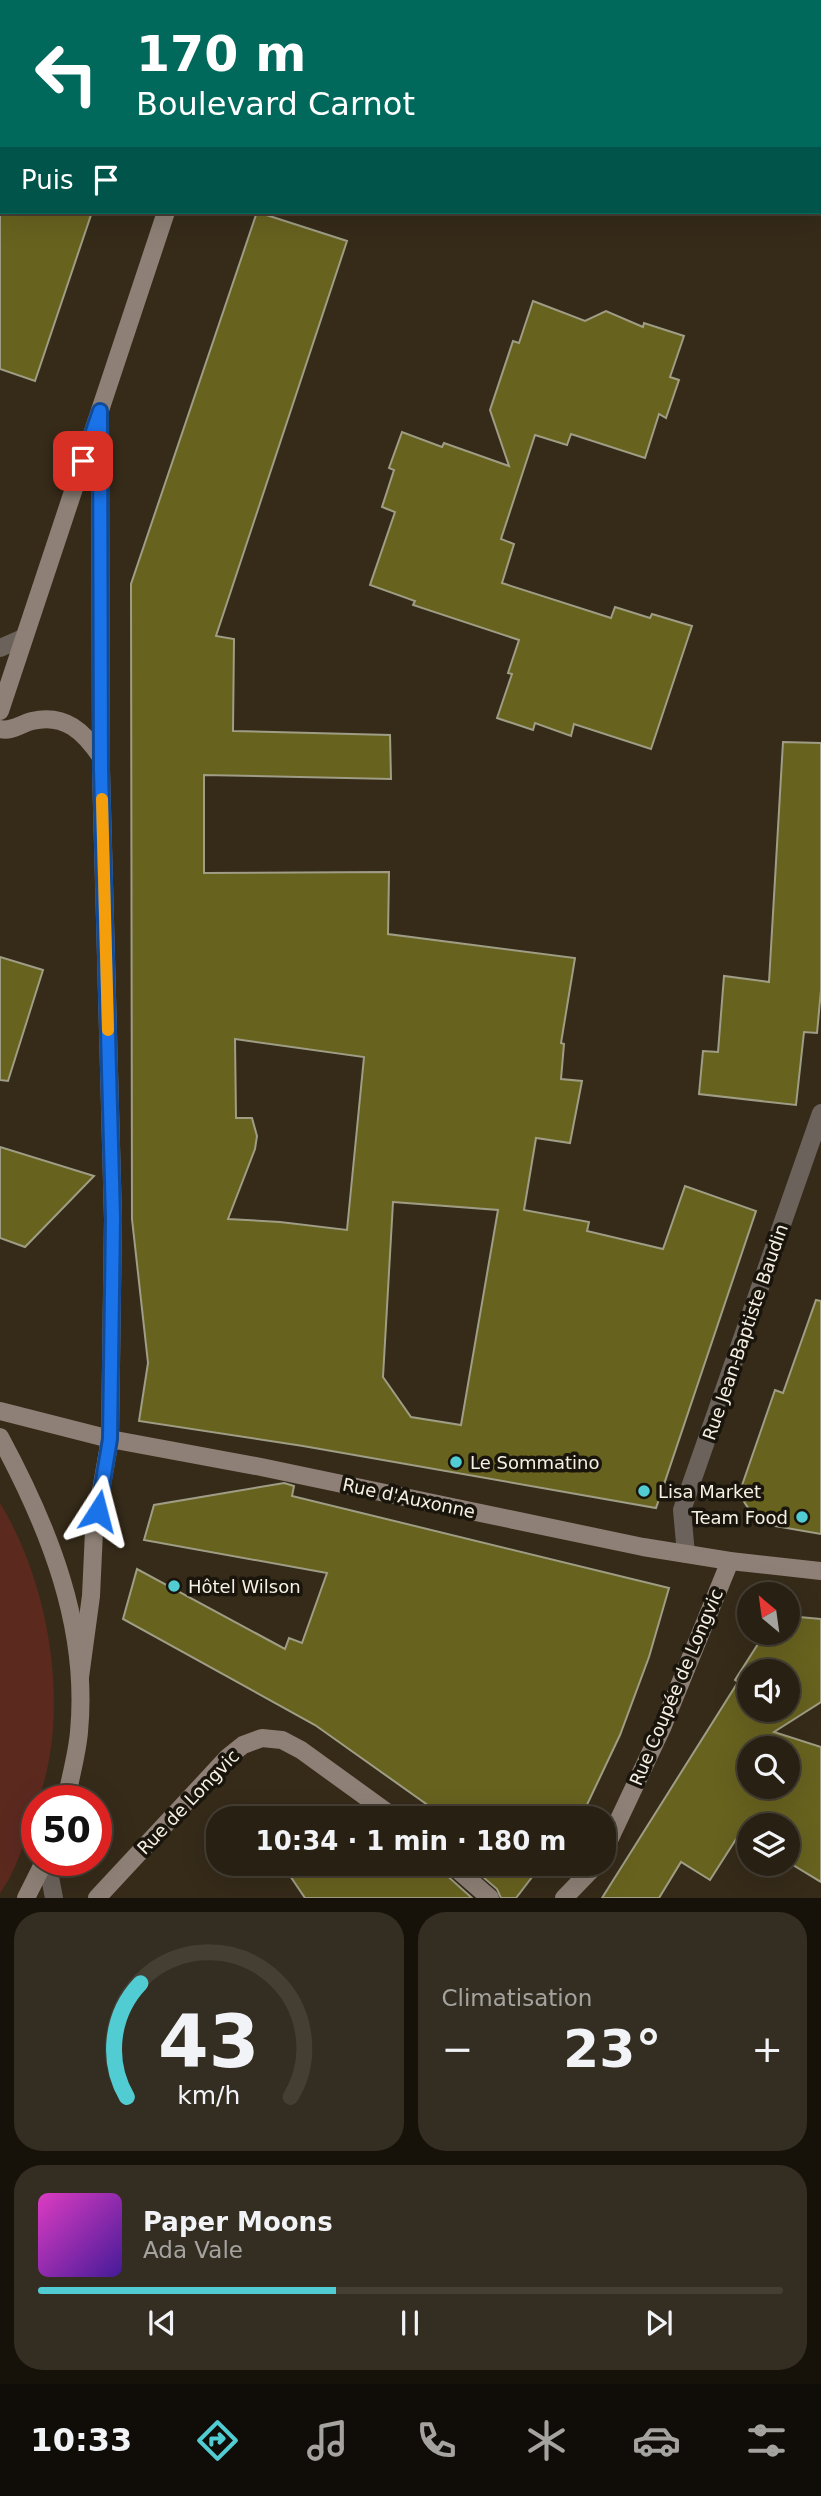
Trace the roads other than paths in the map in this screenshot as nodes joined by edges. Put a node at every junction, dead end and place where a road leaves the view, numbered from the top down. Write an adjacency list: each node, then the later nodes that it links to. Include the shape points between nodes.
1 (165, 214): 2 (main road)
2 (100, 411): 3 (main road); 7 (main road)
3 (23, 638): 4 (street); 5 (main road)
4 (0, 648)
5 (0, 711)
6 (0, 729): 7 (main road, via 8,731 50,719 69,724 86,736)
7 (101, 757): 11 (main road, via 113,1219)
8 (821, 1113): 12 (street, Rue Jean-Baptiste Baudin, via 682,1510)
9 (0, 1411): 11 (main road, Rue d'Auxonne)
10 (0, 1437): 15 (main road, via 59,1567 71,1610)
11 (110, 1439): 12 (main road, Rue d'Auxonne); 15 (main road, via 94,1531)
12 (686, 1554): 13 (main road, Rue d'Auxonne)
13 (730, 1561): 14 (main road, Rue d'Auxonne); 18 (main road, Rue Coupée de Longvic)
14 (821, 1571)
15 (80, 1677): 16 (main road, via 79,1733)
16 (69, 1785)
17 (379, 1806): 25 (main road, Rue de Longvic, via 302,1750 282,1740 262,1738 228,1757)
18 (616, 1826)
19 (37, 1876): 23 (main road)
20 (50, 1876): 24 (street)
21 (465, 1876): 26 (main road)
22 (585, 1876): 27 (main road)
23 (26, 1898)
24 (54, 1898)
25 (97, 1898)
26 (490, 1898)
27 (564, 1898)

